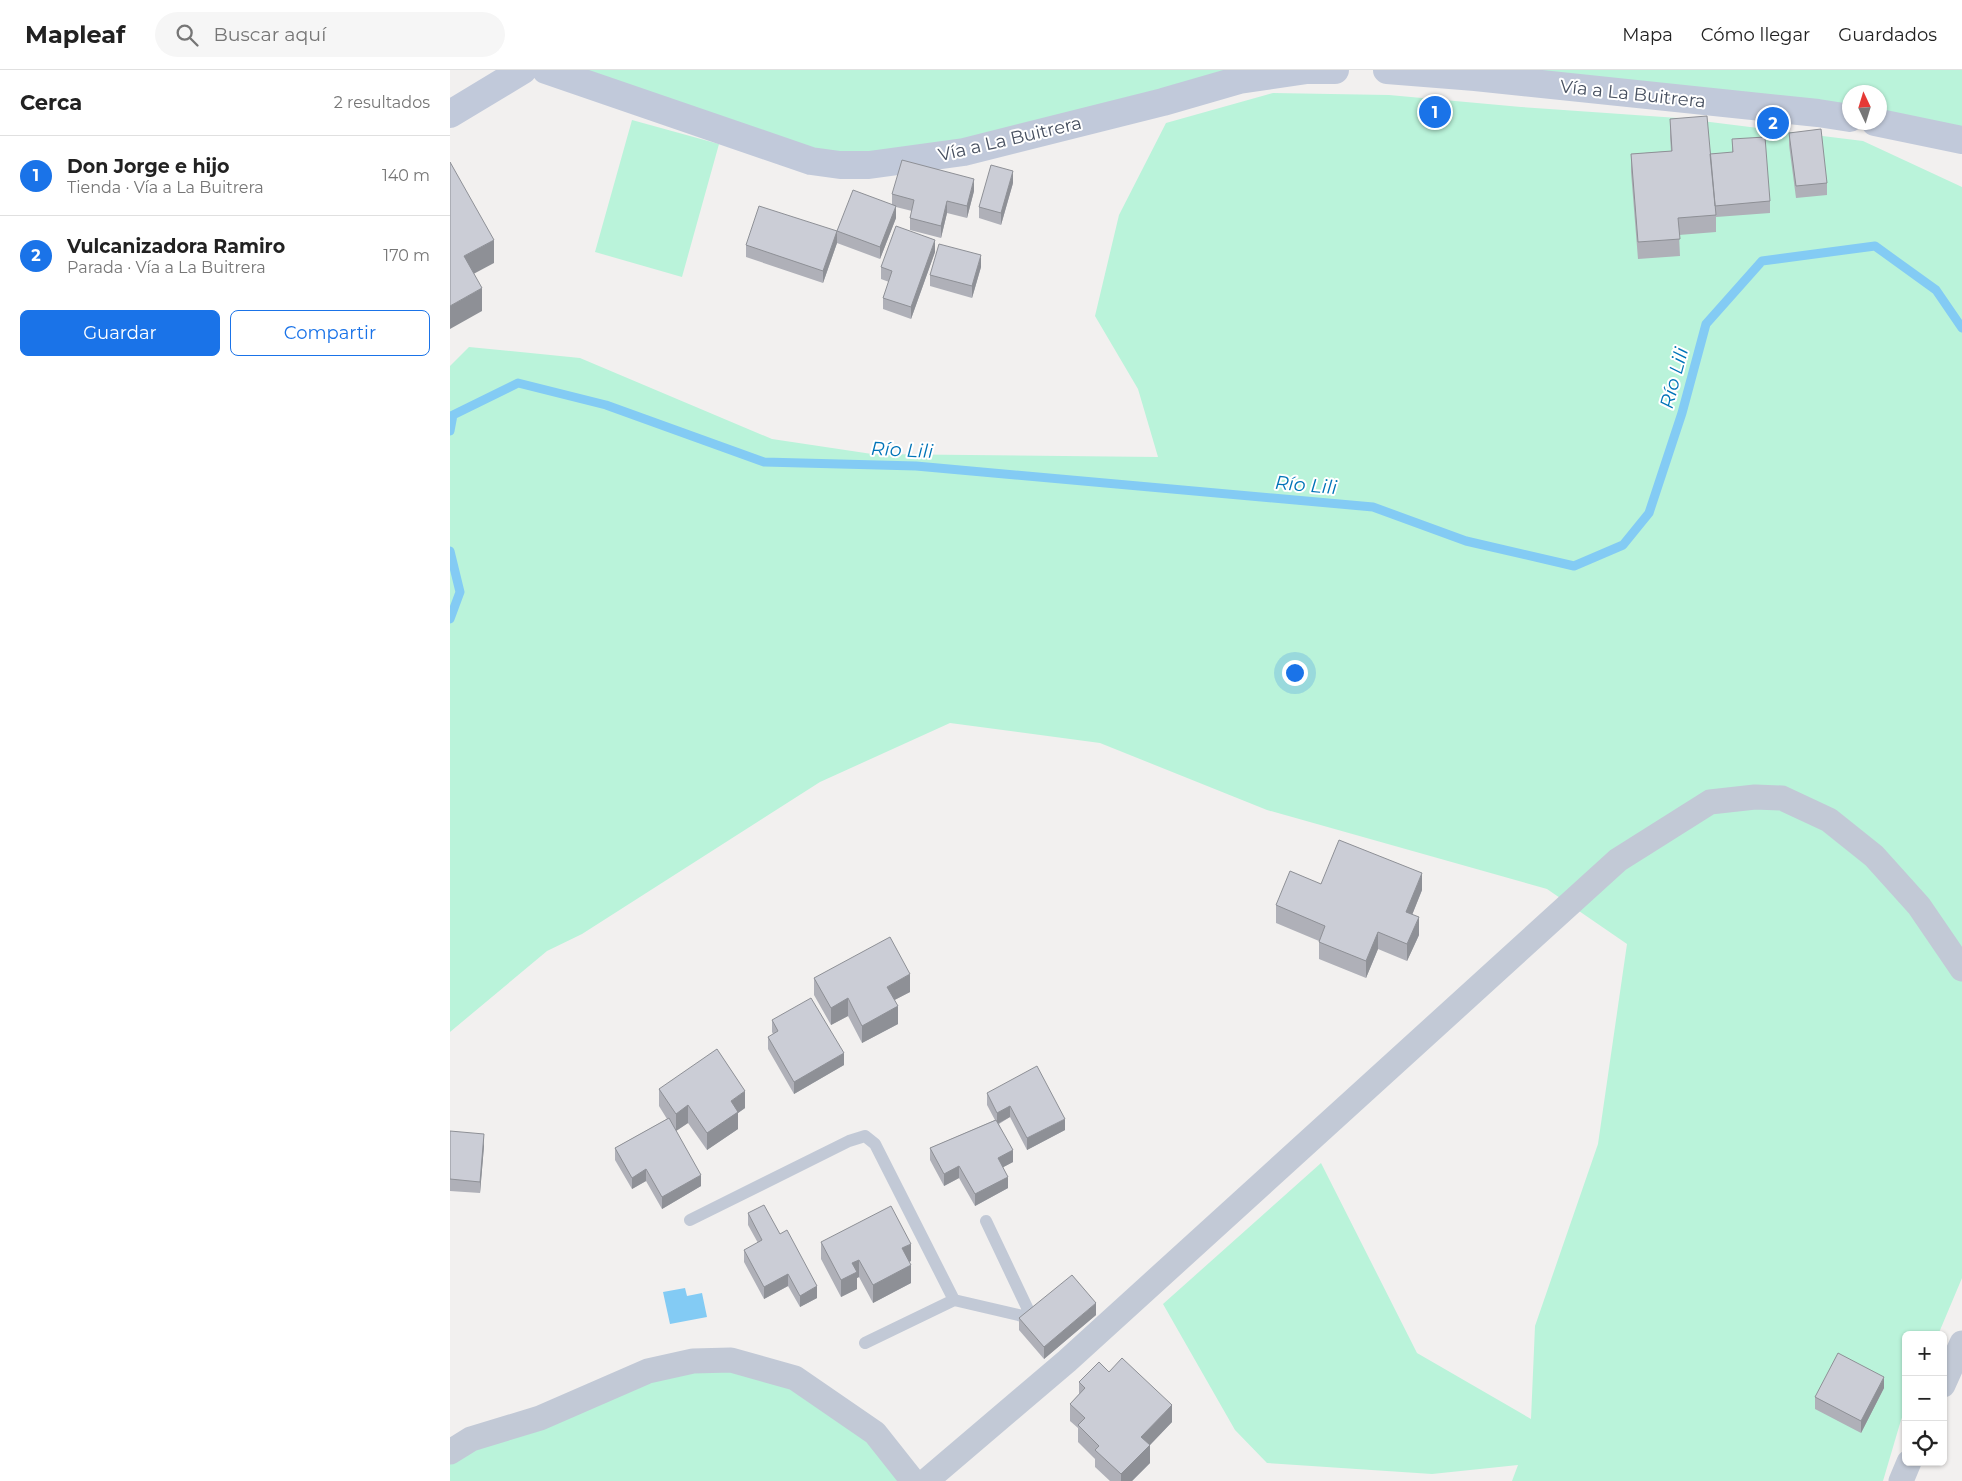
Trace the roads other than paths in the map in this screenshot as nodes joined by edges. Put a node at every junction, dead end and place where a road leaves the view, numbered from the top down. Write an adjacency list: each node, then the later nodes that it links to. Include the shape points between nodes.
1 (523, 70): 5 (street)
2 (546, 70): 3 (street, Vía a La Buitrera, via 811,161 869,165 964,152 1239,80 1307,70)
3 (1335, 70)
4 (1386, 70): 6 (street, Vía a La Buitrera)
5 (450, 114)
6 (1842, 117)
7 (1887, 124): 8 (street)
8 (1962, 140)
9 (1962, 969): 20 (street, via 1919,906 1874,856 1829,820 1782,798 1754,797 1710,802 1618,860 1062,1355)
10 (690, 1220): 12 (lane, via 865,1136 875,1144)
11 (986, 1221): 12 (lane, via 1032,1319)
12 (954, 1300): 13 (lane)
13 (865, 1343)
14 (1962, 1343): 15 (street)
15 (1947, 1376)
16 (461, 1439): 17 (street); 19 (street, via 540,1418 648,1371 693,1361 731,1360 795,1378 875,1433)
17 (450, 1452)
18 (1907, 1466): 21 (street)
19 (913, 1481)
20 (926, 1481)
21 (1901, 1481)

